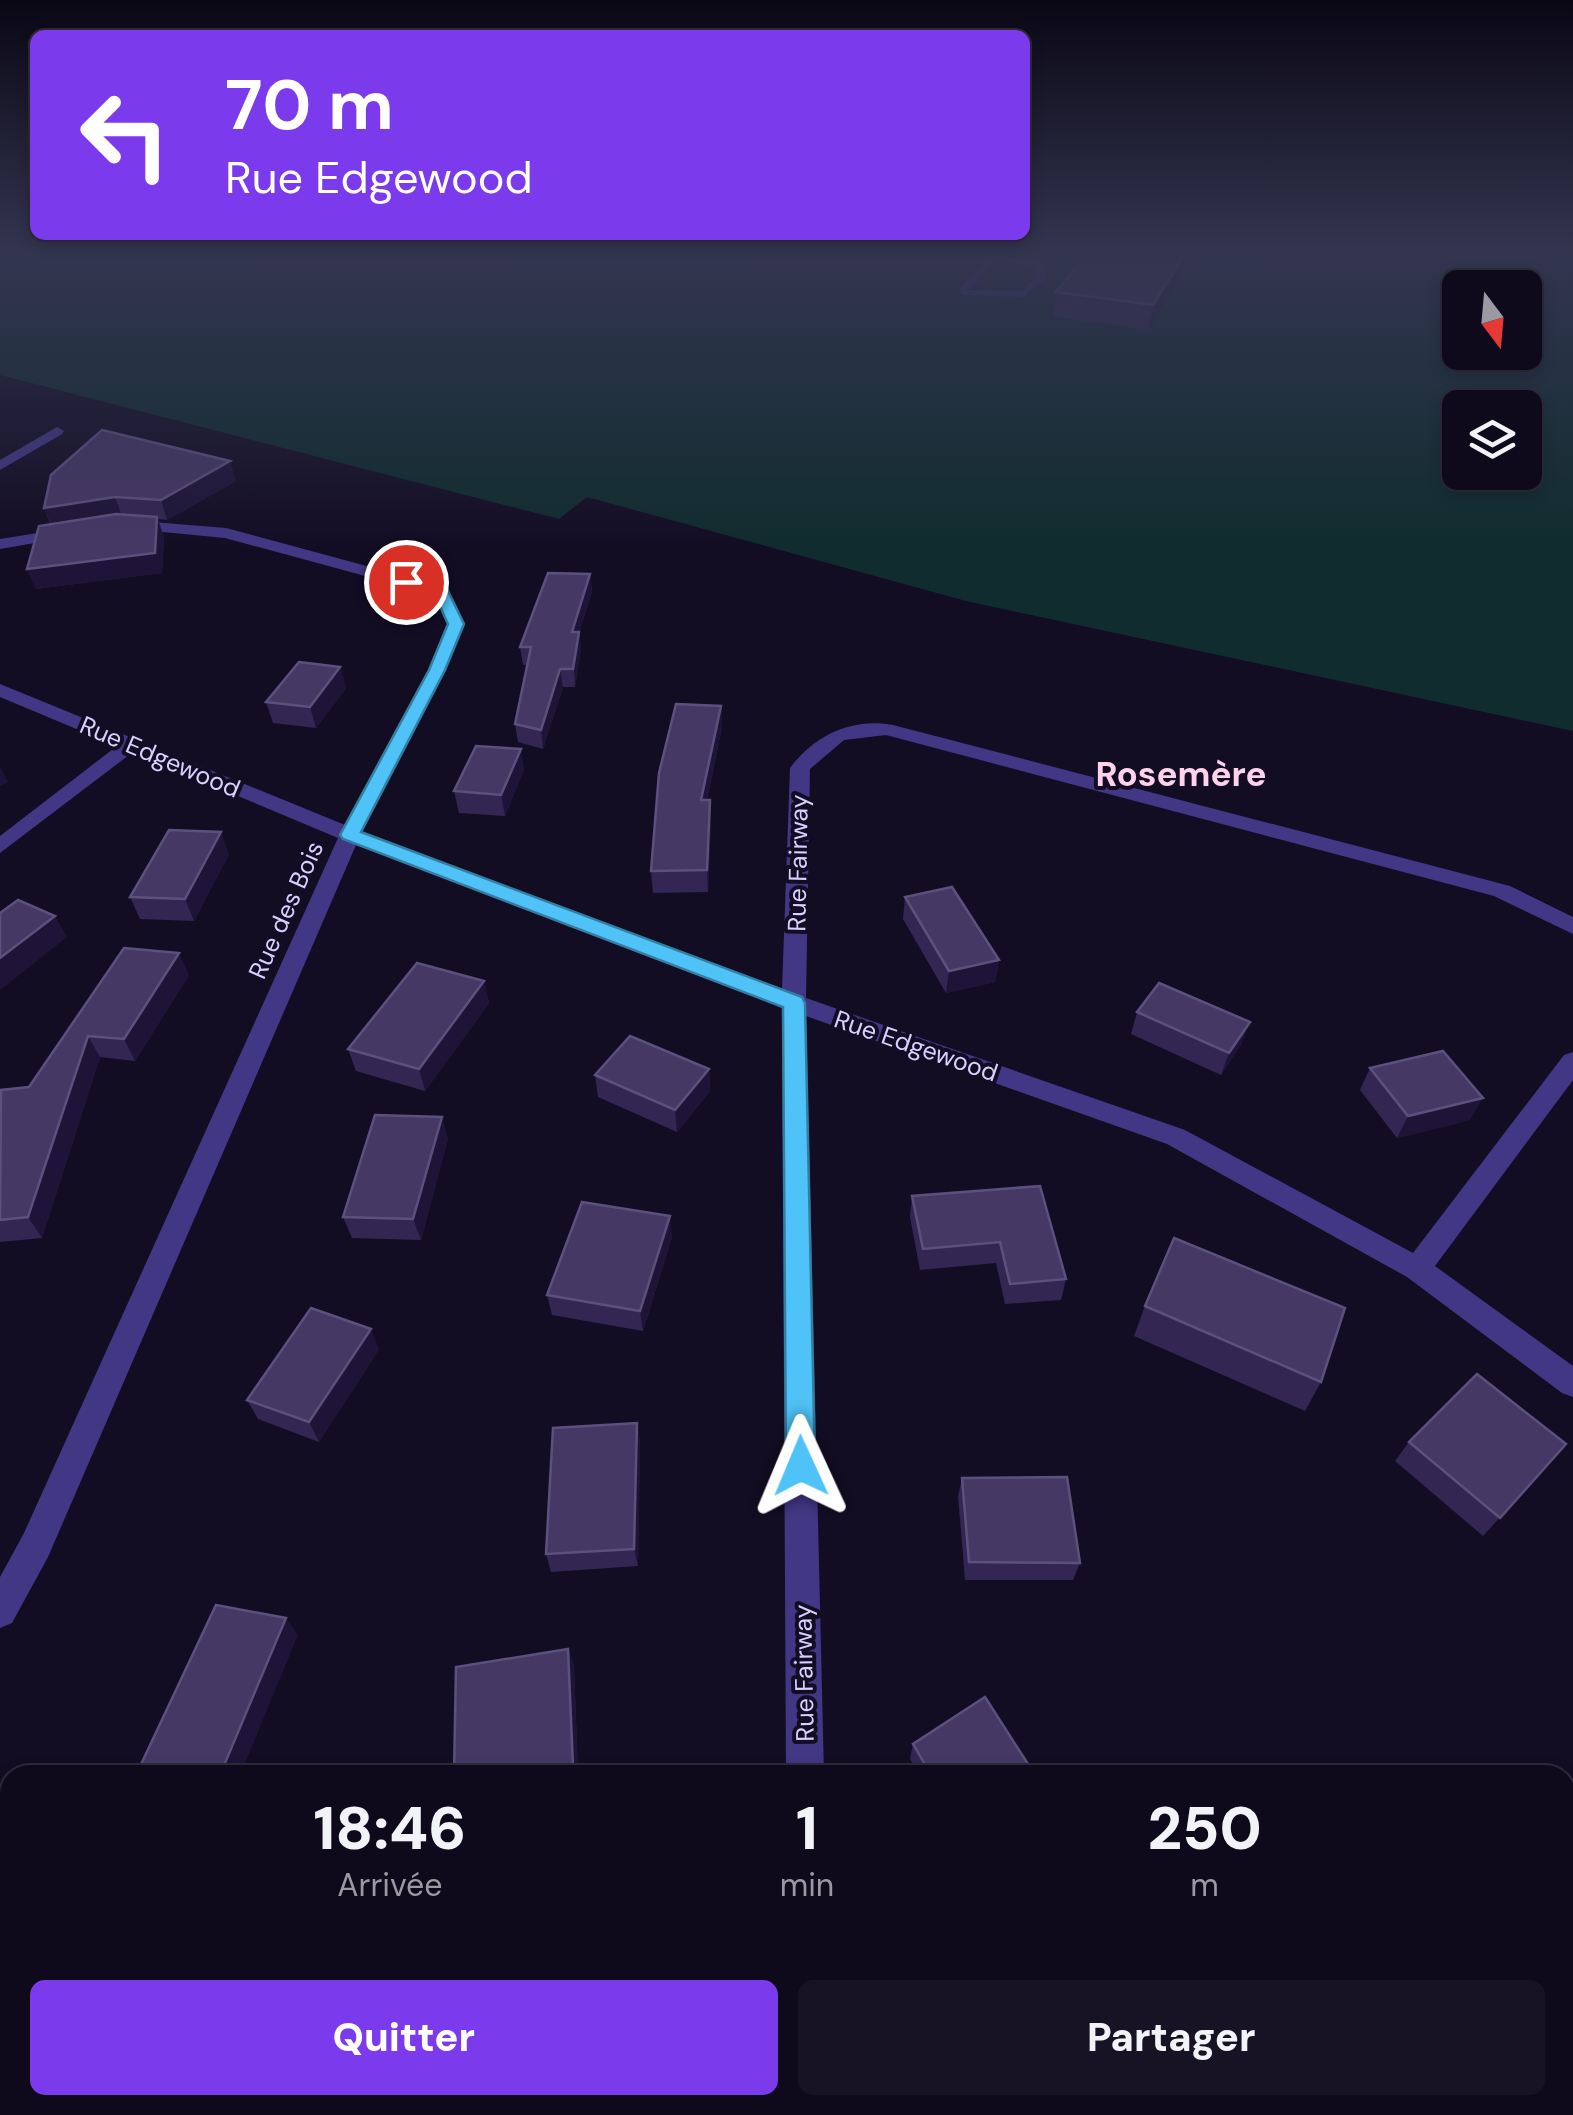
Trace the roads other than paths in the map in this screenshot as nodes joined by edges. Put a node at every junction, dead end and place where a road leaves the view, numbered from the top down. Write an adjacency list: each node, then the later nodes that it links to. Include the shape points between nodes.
1 (57, 431): 2 (street)
2 (0, 466)
3 (0, 544): 6 (street, Rue des Bois, via 123,524 226,533 442,592 456,624)
4 (0, 690): 5 (street, Rue Edgewood)
5 (128, 747): 6 (street, Rue Edgewood); 7 (street)
6 (350, 835): 9 (street, Rue Edgewood); 13 (street, Rue des Bois, via 36,1545)
7 (0, 846)
8 (1573, 926): 9 (street, Rue Fairway, via 1483,886 886,729 848,731 819,743 800,768)
9 (794, 1003): 11 (street, Rue Edgewood, via 1176,1138); 14 (street, Rue Fairway)
10 (1573, 1061): 11 (street)
11 (1416, 1269): 12 (street, Rue Edgewood)
12 (1573, 1383)
13 (0, 1611)
14 (805, 1765)

